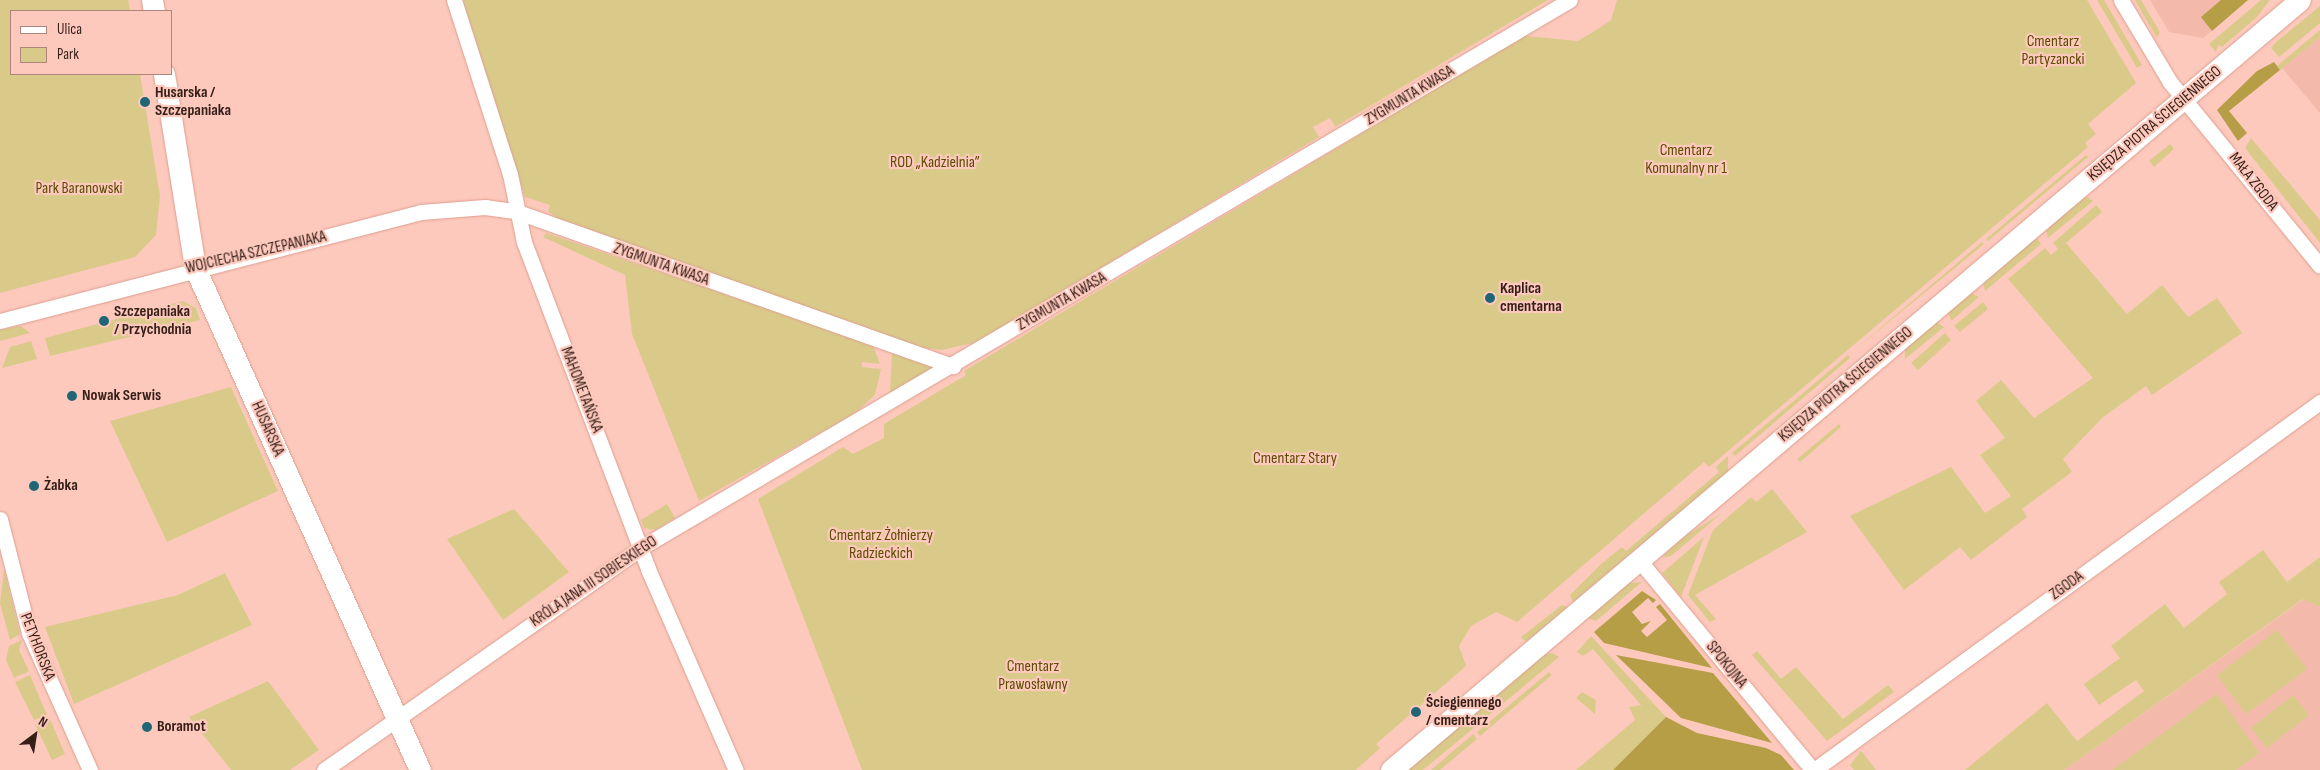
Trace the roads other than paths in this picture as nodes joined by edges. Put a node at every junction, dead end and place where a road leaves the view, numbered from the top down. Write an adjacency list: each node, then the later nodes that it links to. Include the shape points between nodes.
1 (454, 0): 7 (street, MAHOMETAŃSKA, via 510,174)
2 (1570, 0): 11 (street, ZYGMUNTA KWASA)
3 (2121, 0): 6 (street, MAŁA ZGODA)
4 (2300, 0): 6 (street, KSIĘDZA PIOTRA ŚCIEGIENNEGO)
5 (164, 75): 9 (street, HUSARSKA)
6 (2184, 99): 8 (street, MAŁA ZGODA); 15 (street, KSIĘDZA PIOTRA ŚCIEGIENNEGO)
7 (515, 211): 9 (street, WOJCIECHA SZCZEPANIAKA, via 485,207 421,212); 11 (street, ZYGMUNTA KWASA); 14 (street, MAHOMETAŃSKA)
8 (2320, 266)
9 (195, 268): 10 (street, WOJCIECHA SZCZEPANIAKA); 16 (street, HUSARSKA)
10 (0, 321)
11 (953, 366): 14 (street, KRÓLA JANA III SOBIESKIEGO)
12 (2320, 402): 22 (street, ZGODA)
13 (0, 519): 17 (street, PETYHORSKA, via 29,633)
14 (642, 547): 16 (street, KRÓLA JANA III SOBIESKIEGO); 20 (street, MAHOMETAŃSKA)
15 (1639, 560): 21 (street, KSIĘDZA PIOTRA ŚCIEGIENNEGO); 22 (street, SPOKOJNA)
16 (396, 718): 18 (street, KRÓLA JANA III SOBIESKIEGO); 19 (street, HUSARSKA)
17 (90, 770)
18 (324, 770)
19 (420, 770)
20 (736, 770)
21 (1391, 770)
22 (1814, 770)

